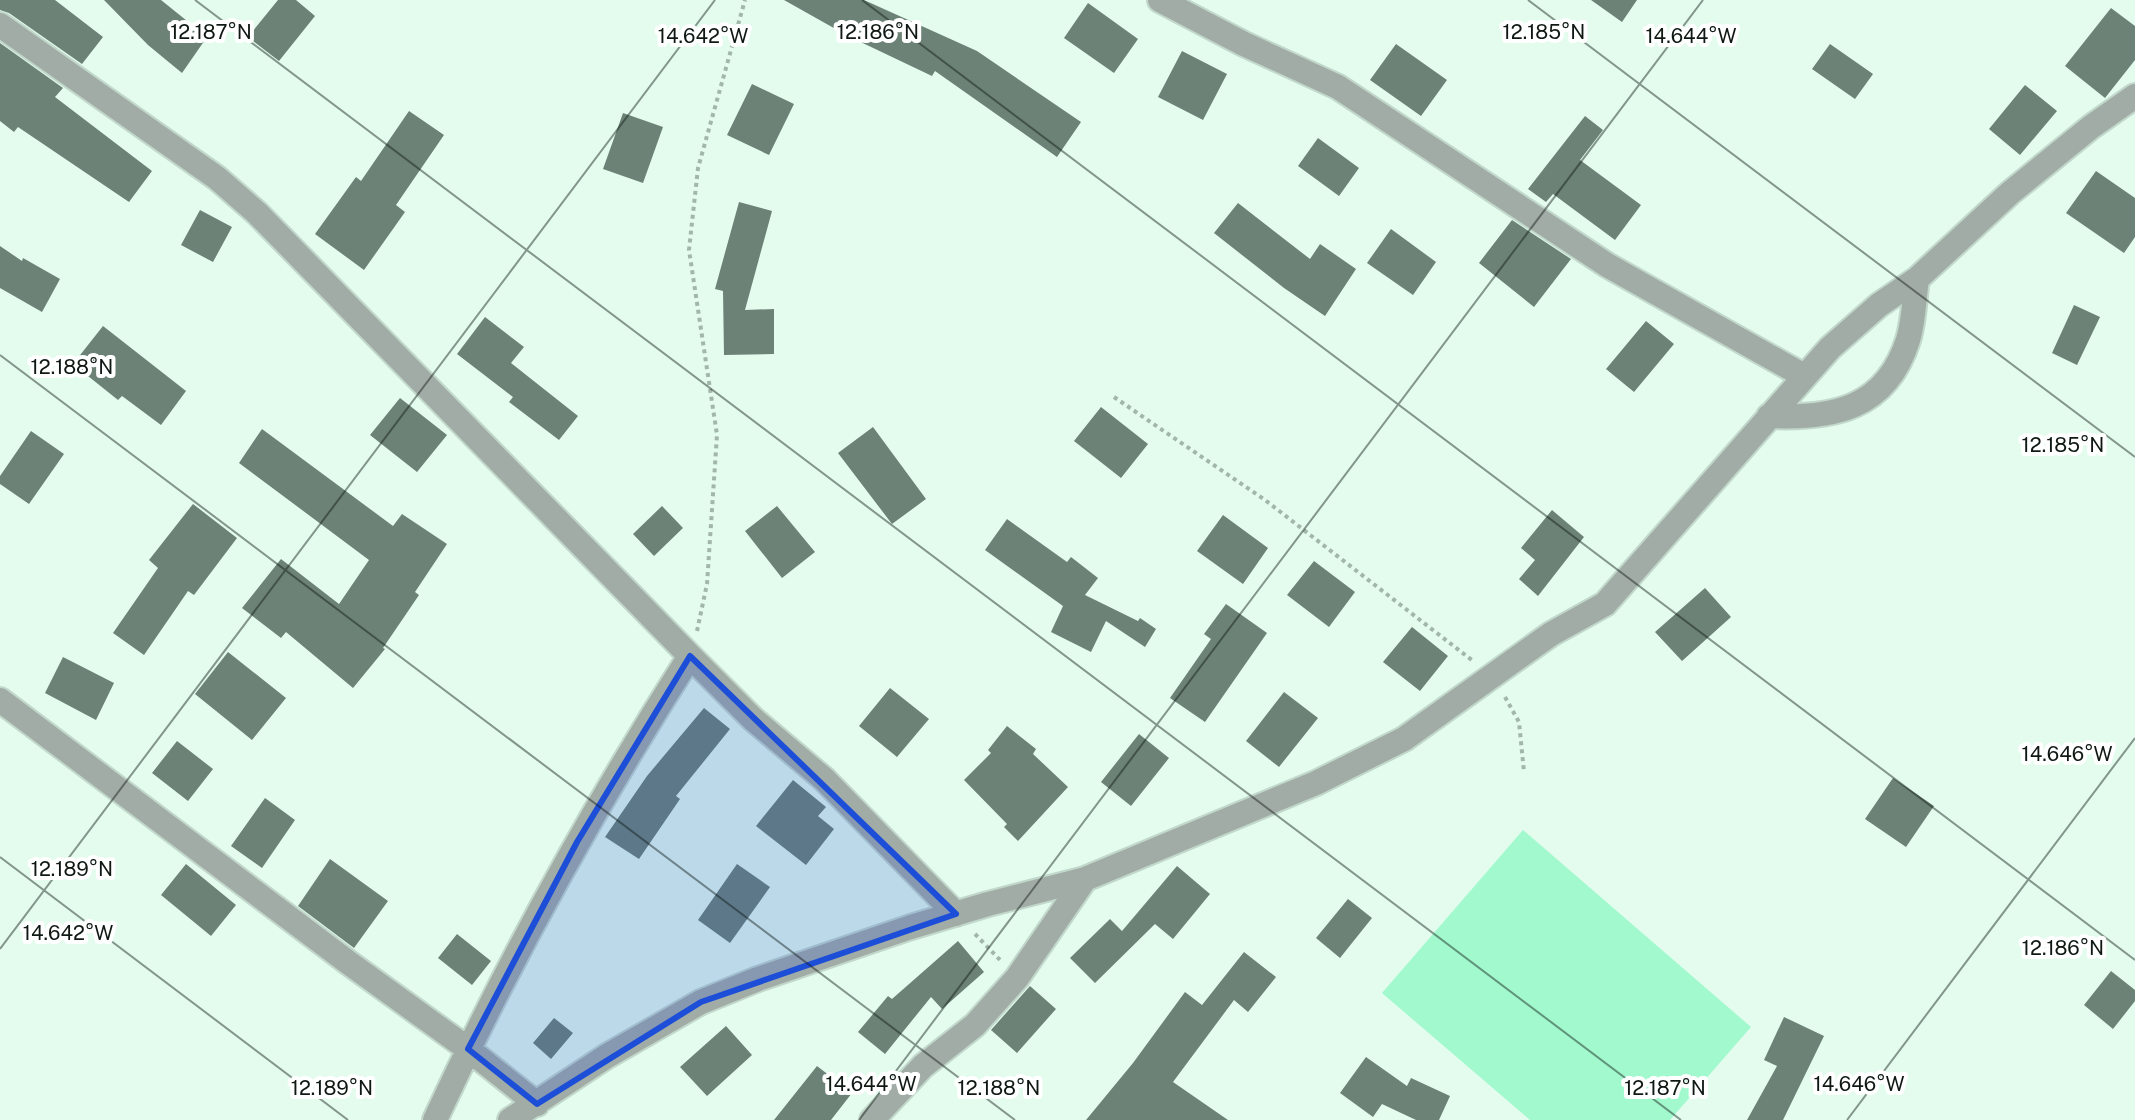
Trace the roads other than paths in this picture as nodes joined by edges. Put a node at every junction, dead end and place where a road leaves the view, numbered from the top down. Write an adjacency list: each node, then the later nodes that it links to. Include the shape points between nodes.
1 (1160, 0): 5 (street, via 1338,87 1607,265)
2 (0, 25): 7 (street, via 217,178 257,213)
3 (2135, 96): 4 (street, via 2010,193)
4 (1917, 279): 5 (street, via 1879,305); 6 (street, via 1909,338 1893,374 1877,393 1828,414)
5 (1804, 376): 6 (street)
6 (1769, 416): 9 (street, via 1605,604 1551,634 1392,746)
7 (690, 656): 10 (street, via 824,779); 11 (street, via 577,842)
8 (0, 700): 11 (street)
9 (1085, 879): 10 (street); 15 (street, via 1017,978 975,1025 923,1066)
10 (956, 914): 12 (street, via 701,1002)
11 (468, 1049): 12 (street); 13 (street)
12 (537, 1104): 14 (street)
13 (435, 1120)
14 (510, 1120)
15 (872, 1120)

